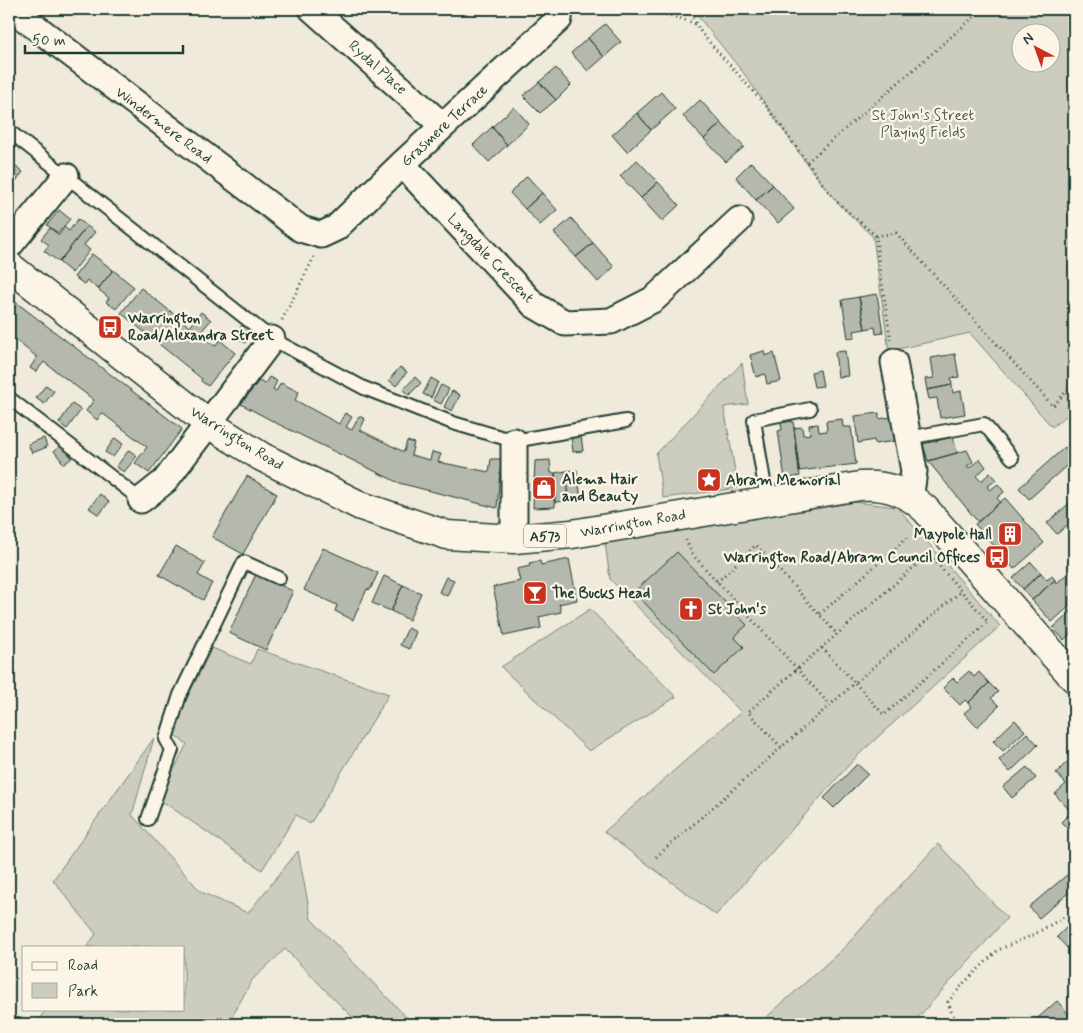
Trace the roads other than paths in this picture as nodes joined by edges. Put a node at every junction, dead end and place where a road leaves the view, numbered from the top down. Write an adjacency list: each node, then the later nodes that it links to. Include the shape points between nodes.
1 (12, 9): 9 (street, Windermere Road, via 301,229)
2 (312, 9): 4 (street, Rydal Place)
3 (560, 9): 4 (street, Grasmere Terrace, via 559,19)
4 (443, 126): 6 (street, Grasmere Terrace)
5 (9, 131): 7 (lane)
6 (402, 164): 8 (street, Langdale Crescent, via 534,305 565,323 611,321 654,299); 9 (street, Grasmere Terrace, via 336,228)
7 (66, 176): 10 (street); 12 (lane)
8 (739, 220)
9 (321, 235)
10 (9, 246)
11 (9, 266): 17 (main road, Warrington Road / A573)
12 (272, 339): 17 (street); 19 (lane, via 364,388 453,423)
13 (894, 362): 18 (street)
14 (9, 398): 22 (lane)
15 (810, 409): 23 (lane, via 754,420)
16 (626, 422): 19 (lane)
17 (209, 424): 22 (street, via 165,481); 24 (main road, Warrington Road / A573, via 262,457 361,506 447,535)
18 (908, 438): 20 (lane, via 984,424); 21 (street, via 914,471)
19 (514, 441): 24 (street)
20 (1012, 458)
21 (908, 495): 23 (main road, Warrington Road / A573, via 873,485); 26 (main road, Warrington Road / A573, via 933,518)
22 (141, 500)
23 (767, 500): 24 (main road, Warrington Road / A573, via 572,534)
24 (514, 539)
25 (279, 578): 27 (lane, via 244,562 180,695 166,739 172,750)
26 (1074, 678)
27 (148, 819)

